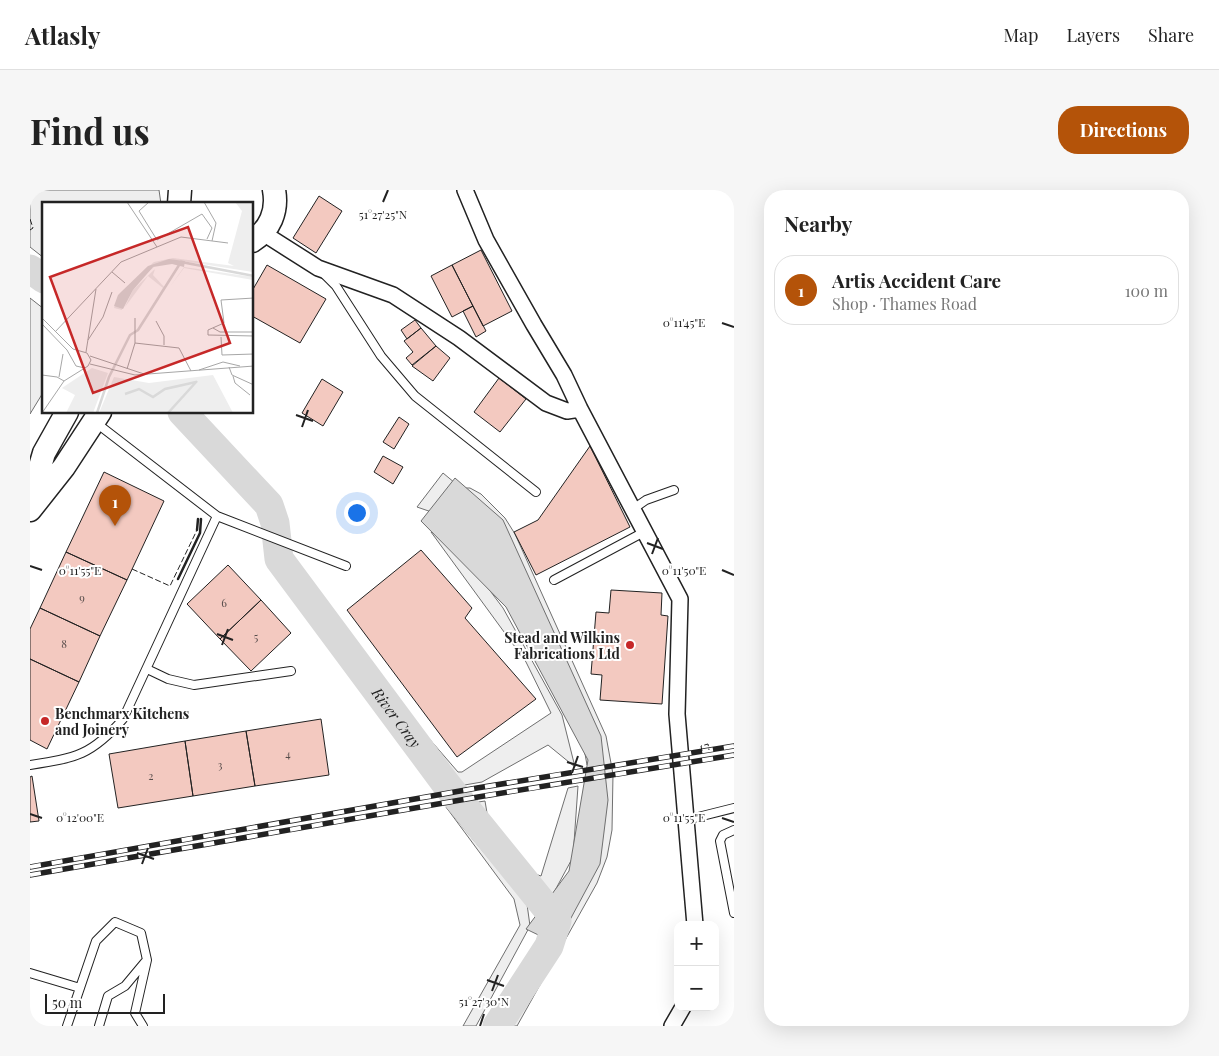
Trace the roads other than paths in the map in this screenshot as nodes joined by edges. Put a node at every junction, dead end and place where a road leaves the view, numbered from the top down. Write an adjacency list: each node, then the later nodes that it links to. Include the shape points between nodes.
1 (465, 190): 5 (street, via 486,240 564,375)
2 (277, 192): 3 (main road, via 273,215)
3 (258, 237): 4 (street)
4 (318, 268): 5 (street, via 393,295 460,338 546,403 567,411); 9 (lane, via 336,286 381,356 416,396)
5 (580, 410): 11 (street)
6 (66, 414): 10 (main road, via 44,453)
7 (97, 417): 12 (main road); 13 (lane)
8 (674, 490): 11 (lane, via 646,500)
9 (536, 492)
10 (30, 501)
11 (633, 509): 14 (street)
12 (30, 510)
13 (217, 516): 15 (lane); 17 (lane)
14 (644, 532): 16 (lane); 21 (street, via 680,599 677,714)
15 (346, 566)
16 (554, 580)
17 (147, 669): 18 (lane, via 168,679 194,685); 19 (lane, via 123,719 104,741 80,755)
18 (291, 671)
19 (30, 765)
20 (734, 808): 21 (lane)
21 (686, 820): 24 (street)
22 (734, 830): 23 (lane, via 723,835 720,841)
23 (734, 913)
24 (695, 921)
25 (147, 960): 27 (lane, via 141,933 115,922 96,941); 30 (lane, via 125,986 108,996); 31 (lane, via 135,1013)
26 (30, 973): 27 (lane)
27 (80, 988): 29 (lane)
28 (681, 1011): 32 (street)
29 (67, 1026)
30 (99, 1026)
31 (143, 1026)
32 (672, 1026)

